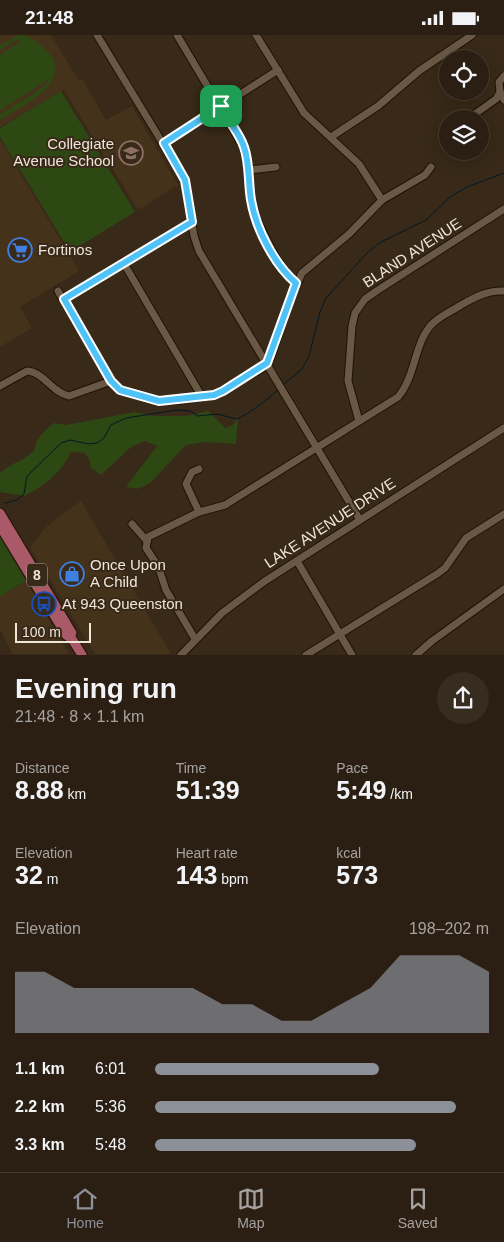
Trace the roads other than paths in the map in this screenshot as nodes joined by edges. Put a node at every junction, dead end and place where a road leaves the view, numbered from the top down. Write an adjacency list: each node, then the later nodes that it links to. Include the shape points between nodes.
1 (97, 35): 12 (street)
2 (177, 35): 9 (street)
3 (256, 35): 5 (street)
4 (472, 35): 11 (street)
5 (278, 70): 9 (street); 11 (street, via 304,113)
6 (504, 76): 7 (street, via 499,82)
7 (500, 92): 8 (street); 10 (street)
8 (504, 101)
9 (221, 106): 12 (street); 15 (street, via 243,145)
10 (481, 110)
11 (331, 137): 16 (street, via 366,173)
12 (164, 143): 18 (street, via 185,180)
13 (276, 167): 15 (street)
14 (431, 167): 16 (street, via 425,175)
15 (250, 170): 20 (street, via 250,198 255,217 276,258)
16 (382, 201): 20 (street, via 302,273)
17 (504, 209): 28 (street, BLAND AVENUE, via 365,299 355,313 348,381)
18 (192, 222): 19 (street); 24 (street, via 199,251)
19 (123, 262): 23 (street); 27 (street)
20 (296, 283): 24 (street)
21 (58, 291): 23 (street)
22 (504, 291): 28 (street, via 472,299 431,325 405,389 398,397)
23 (64, 299): 25 (street)
24 (267, 363): 27 (street, via 223,391); 30 (street)
25 (111, 381): 26 (street, via 68,396 33,371 20,373); 27 (street, via 120,390 159,401)
26 (0, 386)
27 (202, 397)
28 (359, 421): 30 (street)
29 (504, 429): 35 (street, LAKE AVENUE DRIVE)
30 (316, 448): 32 (street, via 225,505); 35 (street)
31 (199, 469): 32 (street, via 192,472 186,484)
32 (200, 512): 38 (street, via 154,533)
33 (0, 513): 42 (main road, 8, via 72,632)
34 (504, 514): 41 (street, via 466,538 437,574)
35 (360, 520): 39 (street, LAKE AVENUE DRIVE)
36 (132, 524): 38 (street)
37 (0, 526): 42 (main road, 8, via 66,635)
38 (147, 541): 43 (street, via 146,548 158,566 166,590)
39 (297, 561): 41 (street); 43 (street, LAKE AVENUE DRIVE, via 239,601)
40 (504, 589): 48 (street)
41 (340, 634): 46 (street); 47 (street)
42 (72, 639): 44 (main road, 8)
43 (195, 639): 45 (street, LAKE AVENUE DRIVE)
44 (82, 655)
45 (181, 655)
46 (306, 655)
47 (352, 655)
48 (416, 655)

